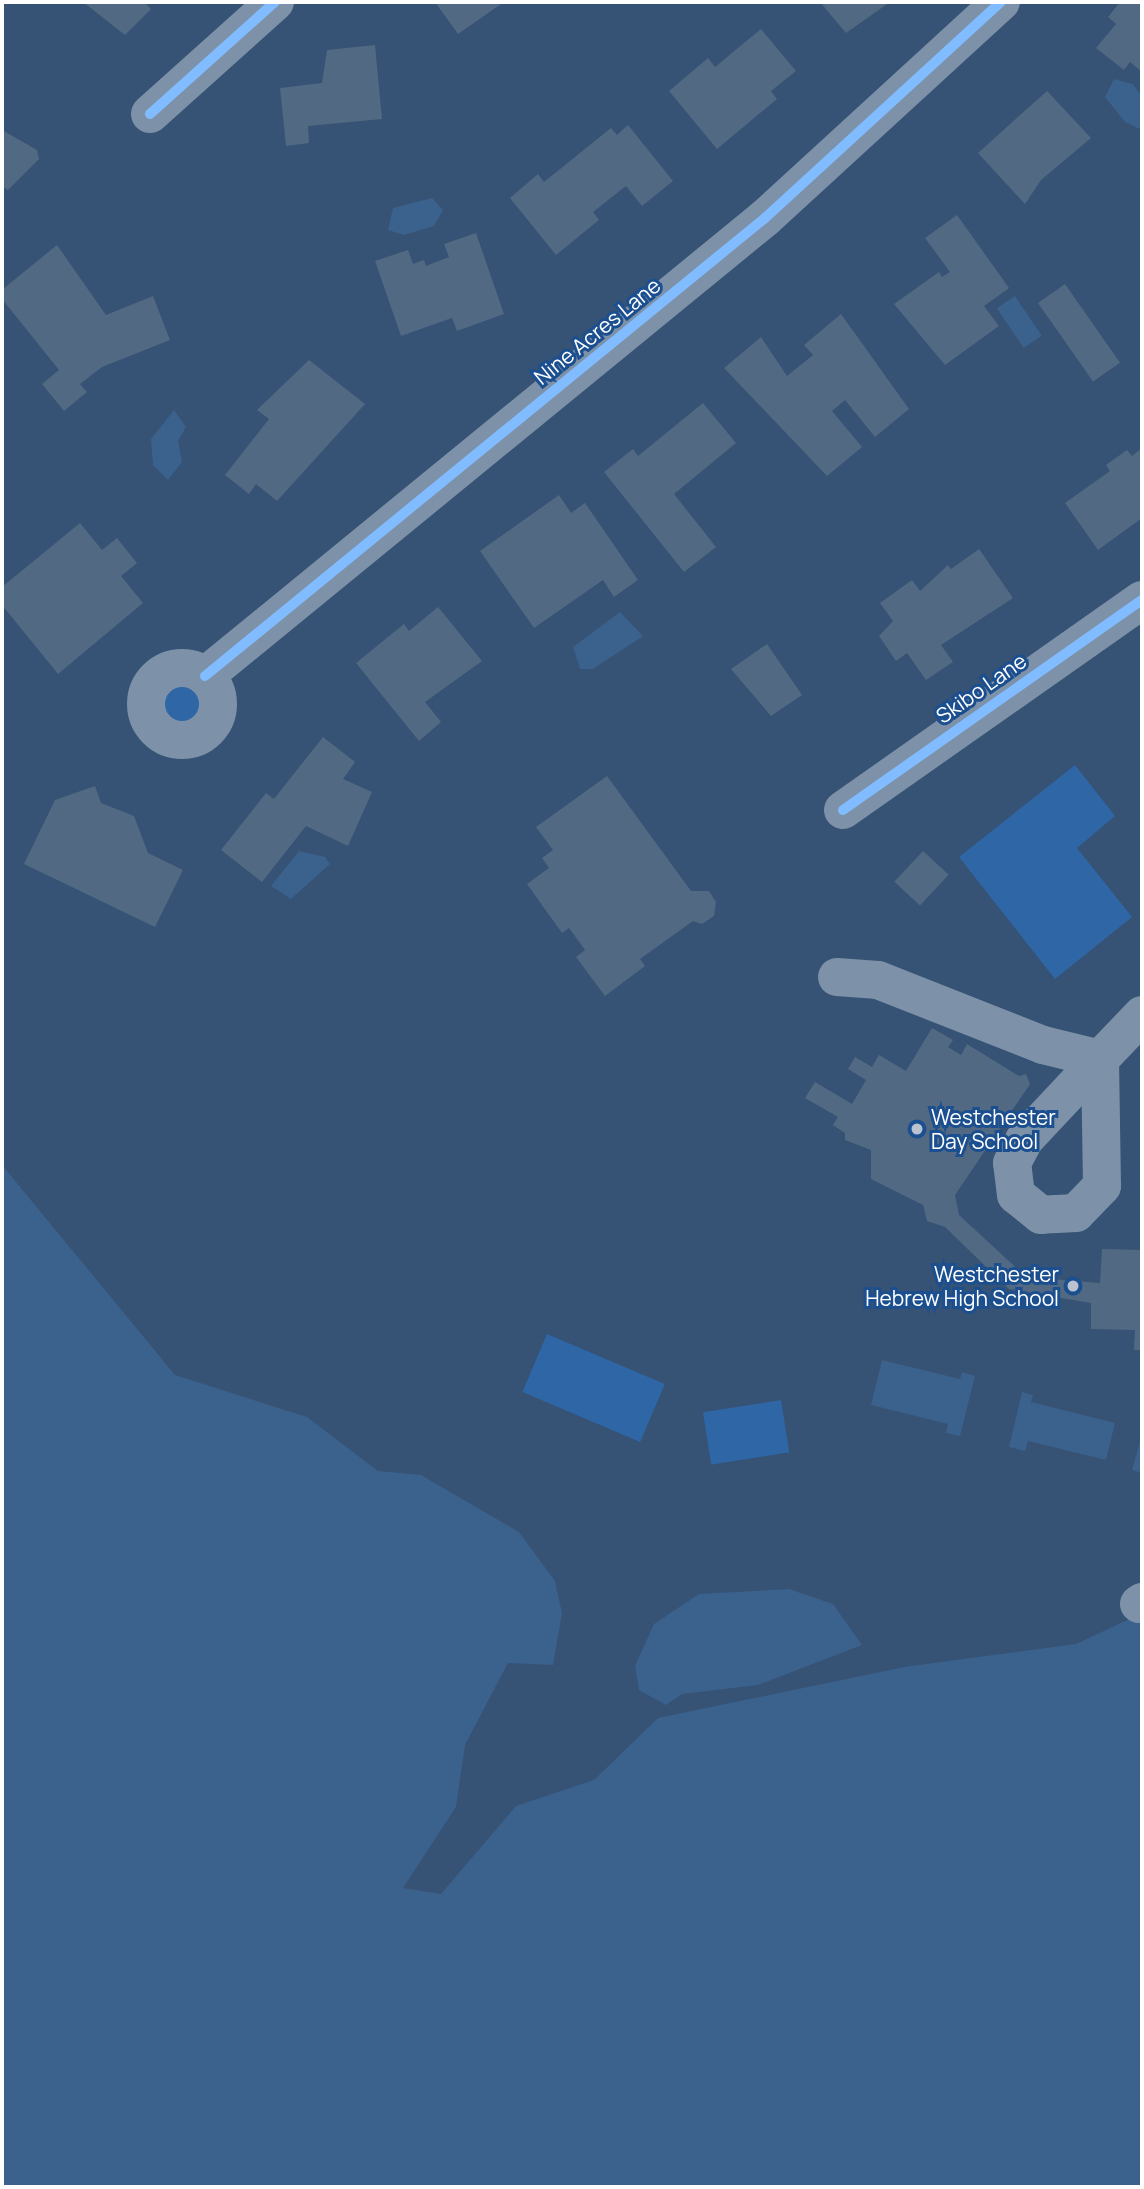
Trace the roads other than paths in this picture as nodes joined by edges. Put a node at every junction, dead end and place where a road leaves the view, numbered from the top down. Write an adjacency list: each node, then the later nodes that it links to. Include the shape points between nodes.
1 (275, 2): 3 (street)
2 (1000, 2): 5 (street, Nine Acres Lane, via 765,218)
3 (150, 114)
4 (1142, 600): 6 (street, Skibo Lane)
5 (205, 676)
6 (843, 810)
7 (837, 977): 8 (street, via 878,980 1043,1045 1100,1059)
8 (1142, 1015)

